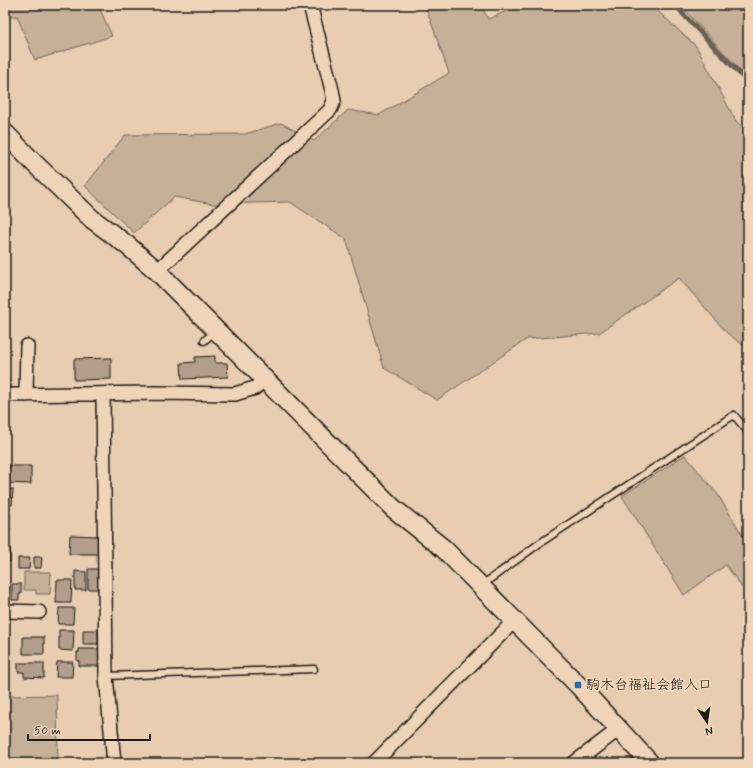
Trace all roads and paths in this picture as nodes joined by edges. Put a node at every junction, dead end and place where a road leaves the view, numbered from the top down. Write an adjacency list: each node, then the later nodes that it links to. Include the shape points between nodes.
1 (310, 5): 3 (street, via 332,90 334,101 330,110)
2 (5, 133): 3 (street, via 92,218)
3 (157, 271): 5 (street, via 210,336)
4 (27, 346): 8 (street)
5 (264, 379): 6 (street, via 255,388 235,394 155,391); 10 (street, via 393,508 444,549)
6 (103, 394): 8 (street); 15 (street)
7 (5, 395): 8 (street)
8 (26, 395)
9 (748, 432): 10 (lane, via 734,415 540,543)
10 (481, 586): 13 (street)
11 (5, 611): 12 (street)
12 (39, 612)
13 (515, 620): 16 (street); 18 (street)
14 (314, 669): 15 (lane)
15 (106, 676): 17 (street)
16 (619, 729): 19 (street); 20 (street)
17 (114, 763)
18 (374, 763)
19 (574, 763)
20 (650, 763)

